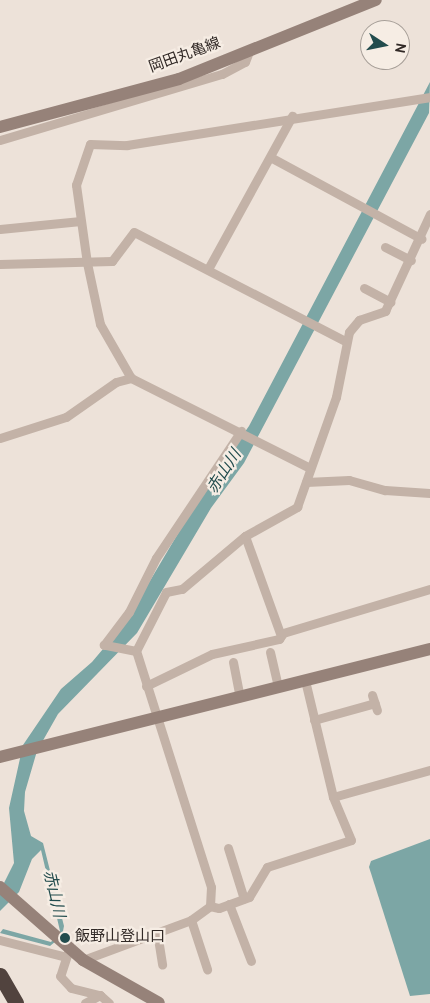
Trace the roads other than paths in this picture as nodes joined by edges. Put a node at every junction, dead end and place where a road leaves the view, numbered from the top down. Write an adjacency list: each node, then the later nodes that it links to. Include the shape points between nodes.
1 (376, 0): 2 (main road, 岡田丸亀線)
2 (250, 49): 5 (main road, 岡田丸亀線, via 179,78); 6 (street, via 245,62 222,74)
3 (430, 97): 4 (street)
4 (292, 116): 7 (street); 9 (street, via 127,144 90,144 76,185)
5 (0, 127)
6 (0, 140)
7 (272, 158): 11 (street); 16 (street)
8 (430, 214): 11 (street)
9 (81, 222): 10 (street); 14 (street)
10 (0, 230)
11 (422, 239): 13 (street)
12 (385, 247): 13 (street)
13 (411, 260): 18 (street)
14 (88, 263): 15 (street); 16 (street, via 112,261 134,232); 20 (street, via 100,324)
15 (0, 264)
16 (208, 269): 19 (street)
17 (364, 288): 18 (street)
18 (390, 302): 19 (street, via 385,311 352,325)
19 (345, 340): 23 (street, via 336,397)
20 (131, 378): 21 (street); 22 (street, via 116,382 66,417)
21 (241, 431): 23 (street); 30 (street, via 156,558 130,612 104,645)
22 (0, 438)
23 (310, 468): 24 (street)
24 (306, 482): 25 (street, via 349,480 385,490); 26 (street, via 297,507)
25 (430, 494)
26 (245, 536): 28 (street); 30 (street, via 182,589 166,592)
27 (430, 589): 28 (street)
28 (281, 636): 34 (street, via 212,654)
29 (430, 649): 33 (main road)
30 (133, 651): 34 (street)
31 (270, 652): 35 (street)
32 (233, 662): 36 (street)
33 (305, 680): 35 (main road); 39 (street)
34 (146, 686): 38 (street)
35 (278, 687): 36 (main road)
36 (240, 696): 38 (main road)
37 (375, 703): 39 (street)
38 (155, 718): 40 (main road); 47 (street, via 211,887)
39 (314, 720): 42 (street)
40 (0, 757)
41 (430, 770): 42 (street)
42 (333, 797): 45 (street, via 351,840 267,867 255,891)
43 (228, 848): 45 (street)
44 (0, 887): 51 (main road)
45 (244, 899): 46 (street)
46 (229, 904): 47 (street); 53 (street)
47 (210, 906): 48 (street)
48 (190, 920): 49 (street); 55 (street)
49 (157, 932): 52 (street); 54 (street)
50 (0, 940): 51 (street)
51 (66, 952): 52 (main road); 57 (street, via 60,976 71,988)
52 (82, 960): 61 (main road)
53 (251, 961)
54 (162, 965)
55 (207, 969)
56 (0, 975): 58 (highway)
57 (100, 995): 59 (street); 60 (street)
58 (16, 1003)
59 (85, 1003)
60 (109, 1003)
61 (158, 1003)

